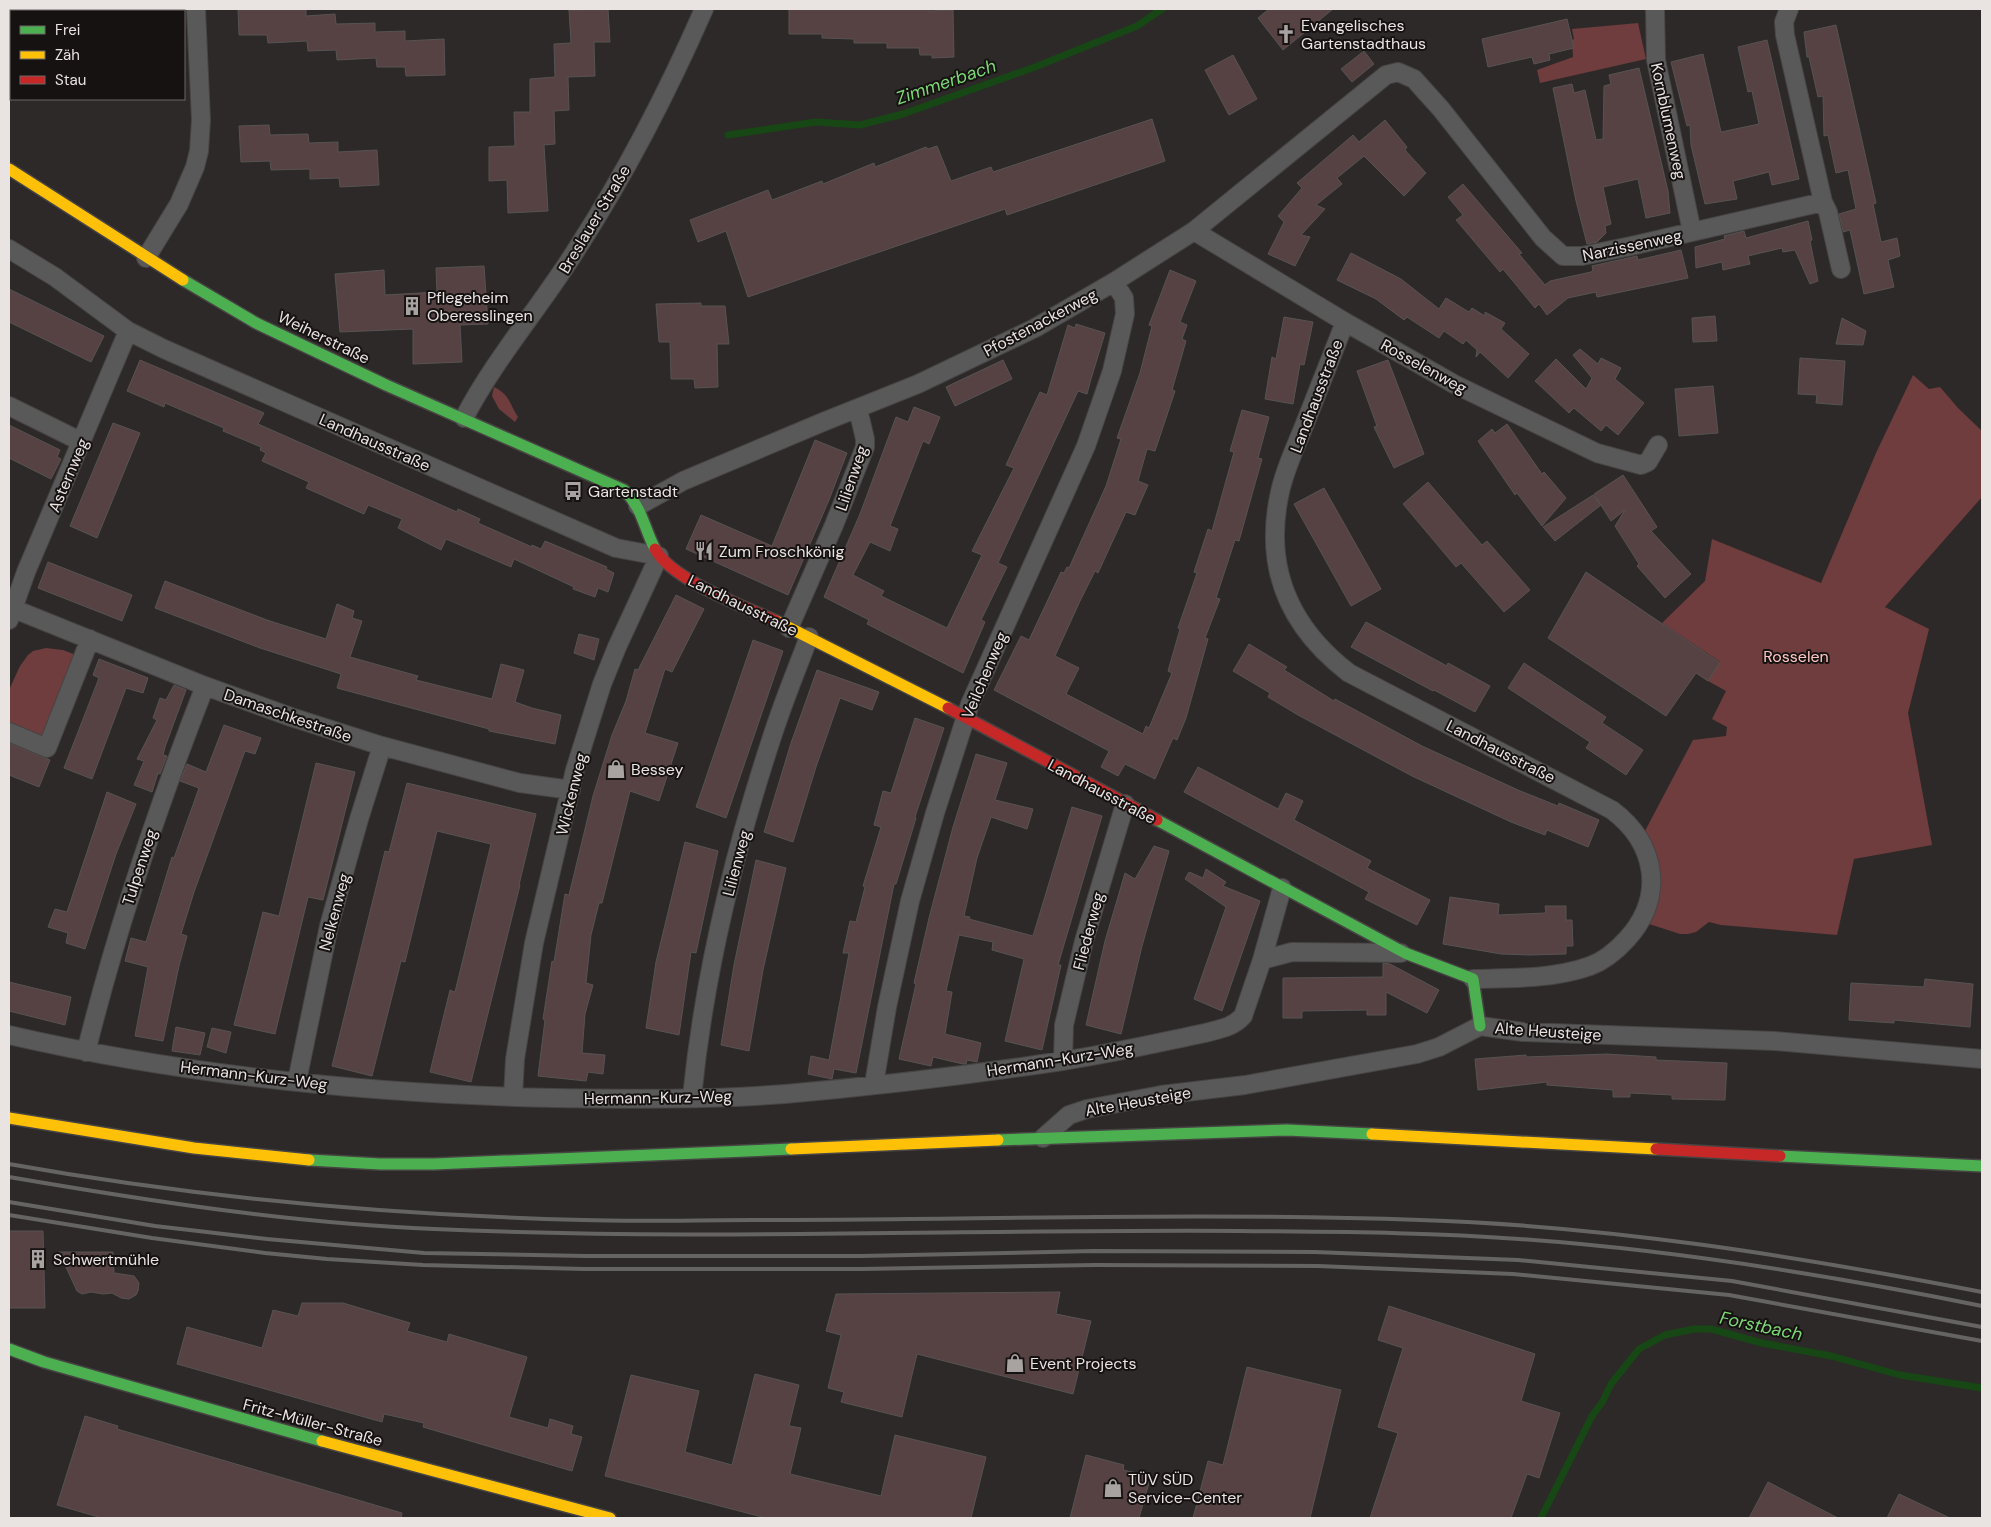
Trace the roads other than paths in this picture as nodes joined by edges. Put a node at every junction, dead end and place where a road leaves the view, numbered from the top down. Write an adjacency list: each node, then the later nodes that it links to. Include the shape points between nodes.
1 (196, 9): 11 (street, via 201,120 199,151 179,204)
2 (704, 9): 18 (street, Breslauer Straße, via 667,91 604,205 551,288 481,385)
3 (1654, 9): 9 (street, Kornblumenweg, via 1656,60)
4 (1789, 9): 7 (street, via 1784,22 1785,35)
5 (1402, 73): 8 (street, Pfostenackerweg, via 1386,75); 9 (street, Narzissenweg, via 1414,79 1441,109 1543,238 1563,256 1582,256)
6 (9, 169): 11 (street, Weiherstraße)
7 (1823, 202): 9 (street, Narzissenweg); 12 (street)
8 (1194, 231): 13 (street, Pfostenackerweg); 14 (street, Rosselenweg)
9 (1692, 232)
10 (9, 249): 15 (street, Landhausstraße, via 55,277)
11 (146, 258): 18 (street, Weiherstraße, via 256,323)
12 (1841, 269)
13 (1114, 282): 17 (street, Pfostenackerweg, via 1036,328); 28 (street, Veilchenweg, via 1124,298 1125,319 1098,413)
14 (1345, 322): 20 (street, Rosselenweg, via 1454,384 1597,453 1641,465 1648,462); 36 (street, Landhausstraße, via 1285,475 1276,513 1276,556 1295,616 1321,649 1349,673 1612,810 1634,829 1649,862 1650,896 1643,918 1625,941 1600,961 1559,973)
15 (128, 331): 19 (street, Asternweg); 22 (street, Landhausstraße, via 616,548)
16 (9, 406): 19 (street)
17 (858, 409): 21 (street, Pfostenackerweg, via 683,481); 24 (street, Lilienweg, via 865,447)
18 (464, 418): 21 (street, Weiherstraße, via 624,490)
19 (82, 442): 23 (street, Asternweg)
20 (1658, 445)
21 (638, 506): 22 (street)
22 (659, 556): 24 (street, Landhausstraße, via 687,580); 31 (street, Wickenweg, via 602,684)
23 (11, 614): 26 (street, Damaschkestraße)
24 (789, 628): 25 (street, Landhausstraße)
25 (809, 636): 28 (street, Landhausstraße); 45 (street, Lilienweg, via 772,738 726,897 706,992)
26 (90, 639): 27 (street, Damaschkestraße); 29 (street, via 46,748)
27 (205, 686): 30 (street, Damaschkestraße); 39 (street, Tulpenweg, via 139,864)
28 (966, 717): 32 (street, Landhausstraße); 43 (street, Veilchenweg, via 910,902)
29 (9, 732)
30 (382, 746): 31 (street, Damaschkestraße, via 520,783); 42 (street, Nelkenweg, via 329,926)
31 (571, 790): 44 (street, Wickenweg, via 534,943 515,1059)
32 (1125, 804): 33 (street, Landhausstraße); 41 (street, Fliederweg, via 1084,941 1064,1025)
33 (1282, 888): 34 (street, Landhausstraße); 35 (street, Hermann-Kurz-Weg)
34 (1405, 953): 35 (street, via 1292,952); 36 (street, Landhausstraße)
35 (1262, 960): 41 (street, Hermann-Kurz-Weg, via 1243,1016 1236,1023 1205,1033)
36 (1473, 979): 37 (street)
37 (1480, 1026): 40 (street, Alte Heusteige, via 1523,1032 1775,1041); 47 (street, Alte Heusteige, via 1439,1047 1417,1054 1086,1109 1069,1115)
38 (9, 1035): 39 (street, Hermann-Kurz-Weg)
39 (86, 1052): 42 (street, Hermann-Kurz-Weg)
40 (1982, 1059)
41 (1063, 1061): 43 (street, Hermann-Kurz-Weg)
42 (297, 1081): 44 (street, Hermann-Kurz-Weg)
43 (874, 1084): 45 (street, Hermann-Kurz-Weg, via 784,1094)
44 (513, 1097): 45 (street, Hermann-Kurz-Weg)
45 (692, 1097)
46 (9, 1118): 47 (street, via 226,1152 380,1164)
47 (1043, 1138): 48 (street, via 1286,1130)
48 (1982, 1166)
49 (9, 1349): 50 (street, Fritz-Müller-Straße, via 251,1422)
50 (610, 1518)

